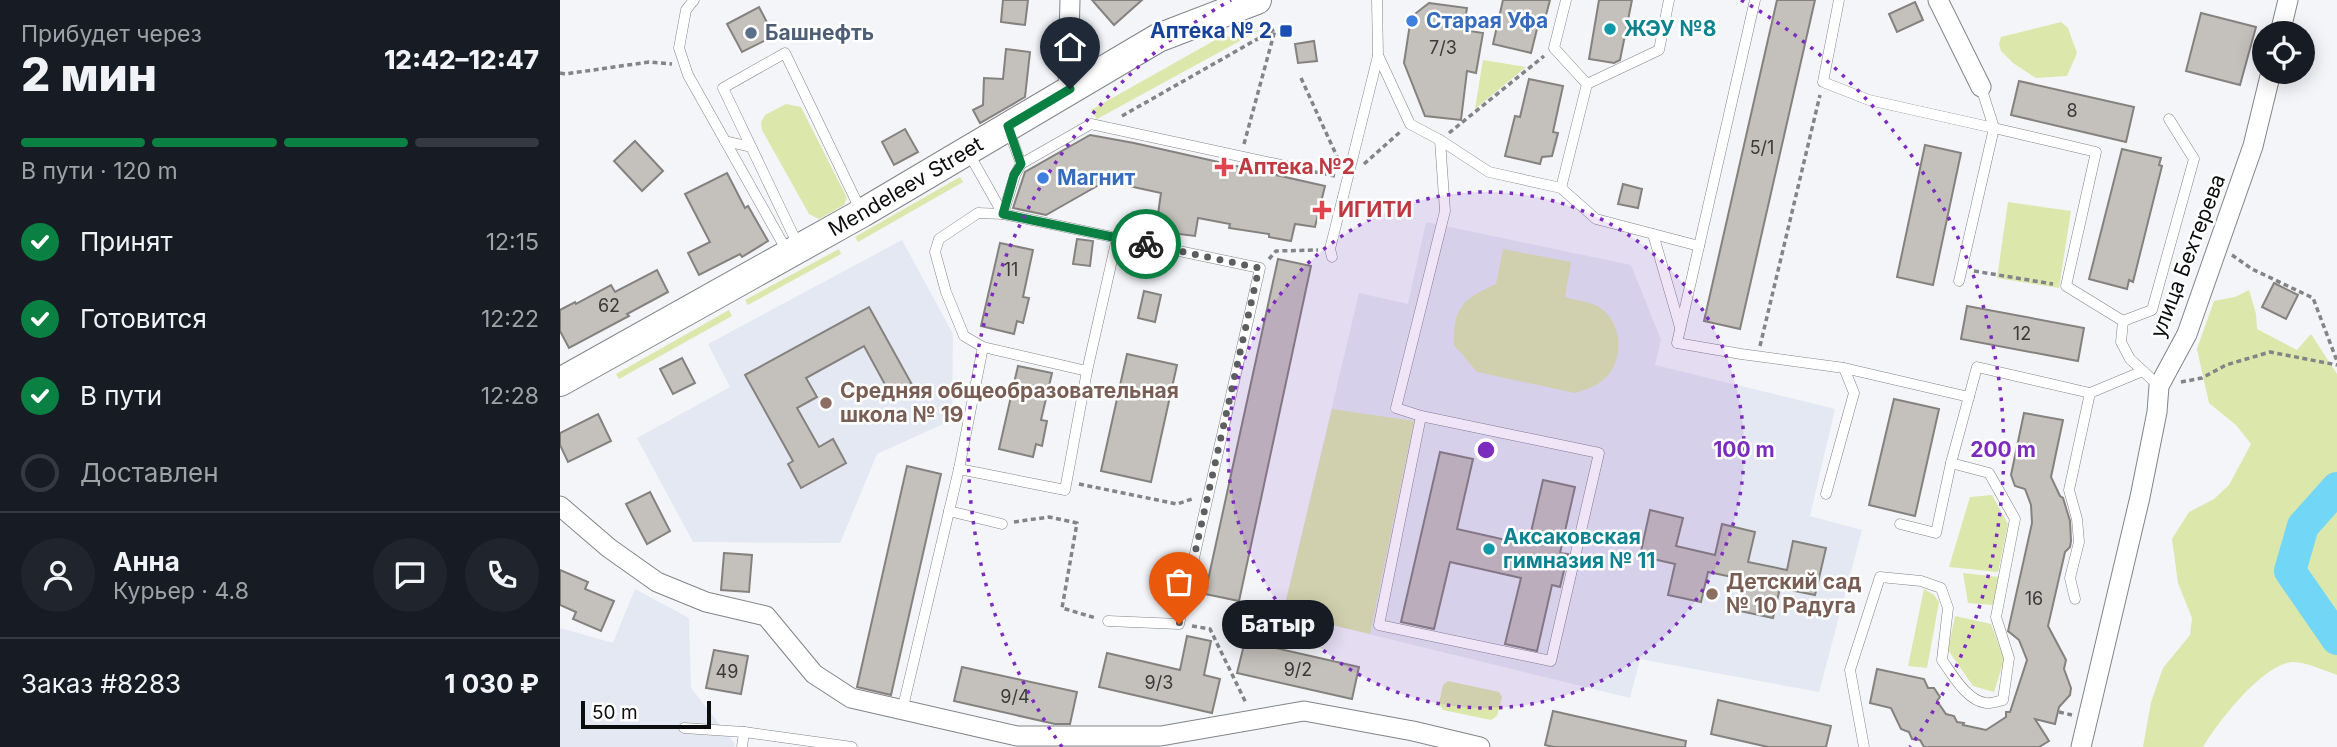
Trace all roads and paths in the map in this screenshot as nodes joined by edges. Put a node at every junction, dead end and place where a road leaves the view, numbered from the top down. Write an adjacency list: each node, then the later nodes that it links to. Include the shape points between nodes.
1 (694, 0): 14 (lane, via 686,10 679,48)
2 (1070, 0): 21 (street)
3 (1257, 0): 21 (main road, Mendeleev Street, via 1158,38)
4 (1377, 0): 13 (lane)
5 (1566, 0): 12 (lane)
6 (1669, 0): 18 (lane, via 1659,50)
7 (1755, 0): 41 (lane)
8 (1839, 0): 17 (lane)
9 (1938, 0): 20 (street)
10 (2288, 0): 11 (street)
11 (2283, 21)
12 (1554, 48): 18 (lane); 27 (path)
13 (1378, 55): 23 (lane); 34 (lane)
14 (684, 64): 15 (path, via 649,62); 28 (lane)
15 (560, 73)
16 (1301, 78): 34 (path)
17 (1823, 82): 26 (lane, via 1869,100); 50 (path)
18 (1587, 84): 35 (lane)
19 (2268, 84): 40 (street, улица Бехтерева, via 2253,146)
20 (1981, 87): 26 (lane)
21 (1070, 89): 24 (main road, Mendeleev Street)
22 (2169, 119): 47 (lane, via 2194,159 2152,310)
23 (1410, 124): 27 (lane); 34 (path)
24 (1008, 126): 30 (main road, Mendeleev Street); 32 (lane)
25 (1102, 127): 31 (lane); 31 (path, via 1275,29); 32 (lane, via 1091,124)
26 (1994, 128): 45 (lane); 46 (lane, via 2096,152)
27 (1440, 139): 35 (lane, via 1489,172); 59 (lane, via 1445,211 1396,408)
28 (725, 141): 29 (lane); 42 (lane)
29 (751, 147): 36 (lane, via 723,88 785,53); 42 (lane)
30 (967, 151): 36 (main road, Mendeleev Street); 37 (lane)
31 (1240, 156): 33 (lane)
32 (1021, 164): 37 (lane)
33 (1295, 168): 34 (path)
34 (1347, 179): 43 (lane)
35 (1561, 188): 38 (lane, via 1596,219)
36 (862, 213): 42 (main road, Mendeleev Street)
37 (1003, 214): 39 (lane); 49 (lane, via 978,213 939,239 935,252 964,336)
38 (1653, 234): 41 (lane); 48 (lane)
39 (1117, 238): 44 (lane); 53 (lane)
40 (2218, 245): 51 (path, via 2252,269 2313,298); 56 (street, улица Бехтерева, via 2187,334)
41 (1699, 246): 48 (lane)
42 (794, 252): 55 (main road, Mendeleev Street)
43 (1331, 253): 44 (path, via 1276,251)
44 (1259, 268): 63 (lane)
45 (1961, 275): 46 (path)
46 (2066, 286): 47 (lane)
47 (2123, 321): 54 (lane, via 2121,342)
48 (1680, 328): 50 (lane, via 1677,343)
49 (983, 347): 53 (lane); 61 (lane)
50 (1757, 356): 52 (lane)
51 (2337, 363): 56 (path, via 2270,352 2226,365 2202,378)
52 (1844, 368): 58 (lane); 64 (lane, via 1854,393)
53 (1087, 371): 61 (lane, via 1065,490)
54 (2143, 371): 56 (lane); 57 (lane)
55 (560, 382)
56 (2159, 386): 82 (street, улица Бехтерева, via 2140,496)
57 (2090, 393): 58 (lane, via 1977,366); 69 (lane, via 2069,489 2079,542 2070,578)
58 (1969, 397): 60 (lane)
59 (1421, 416): 59 (lane, via 1599,453 1551,661 1379,625)
60 (1951, 463): 68 (lane, via 1936,533); 81 (lane, via 1989,473 2015,519 1996,617 2009,658 2003,700 1986,704 1971,697 1942,660 1948,608 1941,588 1880,577 1850,670)
61 (959, 469): 66 (lane)
62 (1087, 485): 63 (path, via 1177,504)
63 (1208, 494): 71 (lane)
64 (1826, 494)
65 (560, 506): 72 (street, via 657,582 706,602 766,616 814,674 851,698)
66 (949, 511): 67 (lane); 72 (lane)
67 (1002, 524): 70 (path, via 1049,517 1077,523 1062,608)
68 (1900, 524)
69 (2076, 598)
70 (1108, 621): 71 (lane)
71 (1179, 624): 73 (path, via 1210,629)
72 (902, 711): 76 (street)
73 (1254, 720): 77 (street); 80 (street, via 1304,711)
74 (684, 727): 75 (lane)
75 (744, 732): 78 (lane); 79 (lane)
76 (1016, 742): 77 (street)
77 (1105, 742)
78 (742, 747)
79 (852, 747)
80 (1480, 747)
81 (1864, 747)
82 (2081, 747)

